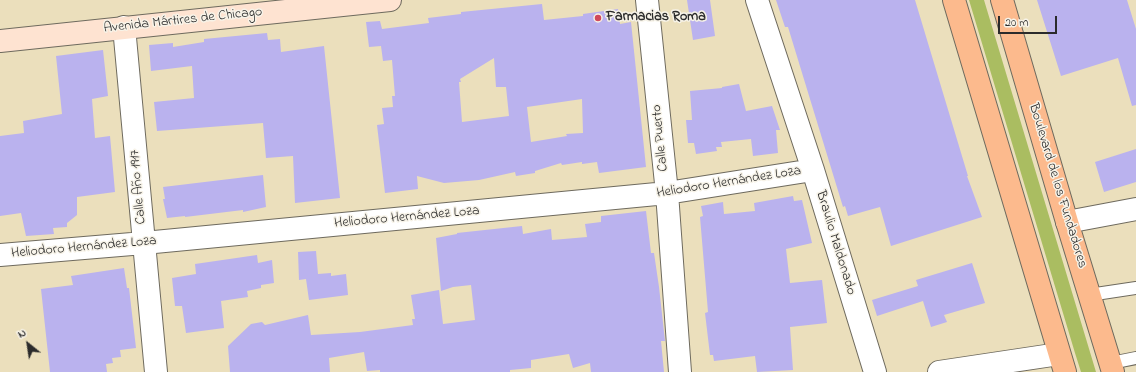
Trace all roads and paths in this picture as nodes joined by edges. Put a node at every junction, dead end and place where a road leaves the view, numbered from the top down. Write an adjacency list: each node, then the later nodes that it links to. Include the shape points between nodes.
1 (390, 0): 6 (street, Avenida Mártires de Chicago)
2 (647, 0): 9 (street, Calle Puerto)
3 (757, 0): 8 (street, Braulio Maldonado)
4 (954, 0): 17 (main road)
5 (1002, 0): 11 (main road, Boulevard de los Fundadores)
6 (124, 27): 7 (street, Avenida Mártires de Chicago); 12 (street, Calle Año 1917)
7 (0, 41)
8 (813, 170): 9 (street, Heliodoro Hernández Loza); 21 (street, Braulio Maldonado)
9 (667, 193): 12 (street, Heliodoro Hernández Loza); 20 (street, Calle Puerto)
10 (1136, 209): 11 (street)
11 (1066, 222): 15 (main road, Boulevard de los Fundadores)
12 (144, 243): 13 (street, Heliodoro Hernández Loza); 19 (street, Calle Año 1917)
13 (0, 255)
14 (1136, 288): 15 (lane)
15 (1089, 295): 18 (main road, Boulevard de los Fundadores)
16 (1136, 358): 18 (lane)
17 (1062, 363): 22 (street)
18 (1112, 367)
19 (156, 372)
20 (680, 372)
21 (874, 372)
22 (939, 372)

